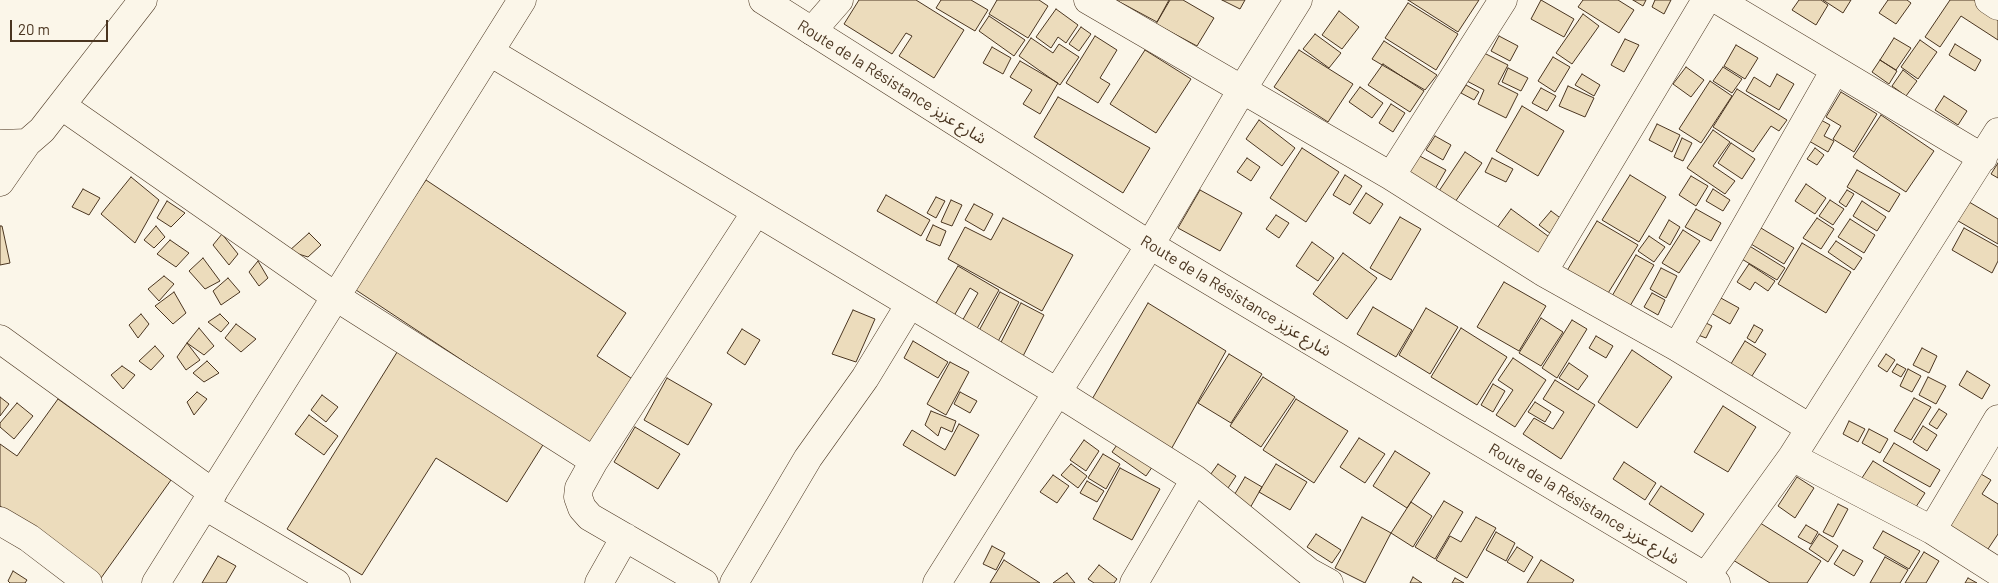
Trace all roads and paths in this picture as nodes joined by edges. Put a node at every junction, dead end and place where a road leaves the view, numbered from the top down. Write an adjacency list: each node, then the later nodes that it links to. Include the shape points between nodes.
1 (143, 0): 16 (street)
2 (522, 0): 13 (street)
3 (763, 0): 12 (street, Route de la Résistance شارع عزيز)
4 (839, 0): 12 (street)
5 (1298, 0): 15 (street)
6 (1503, 0): 21 (street)
7 (1706, 0): 25 (street)
8 (1718, 0): 14 (street)
9 (1989, 0): 11 (street)
10 (1098, 2): 15 (street)
11 (1998, 6)
12 (812, 31): 24 (street, Route de la Résistance شارع عزيز)
13 (490, 52): 23 (street); 26 (street)
14 (1835, 70): 20 (street); 29 (street)
15 (1243, 88): 21 (street); 24 (street)
16 (62, 106): 18 (street); 26 (street)
17 (1998, 132): 20 (street)
18 (27, 143): 19 (street); 22 (street)
19 (0, 144)
20 (1983, 158): 32 (street)
21 (1391, 176): 25 (street)
22 (0, 182)
23 (756, 212): 27 (street); 34 (street)
24 (1150, 245): 30 (street); 42 (street, Route de la Résistance شارع عزيز)
25 (1543, 272): 29 (street)
26 (336, 297): 34 (street); 36 (street)
27 (910, 304): 30 (street); 48 (street, via 865,378 808,458)
28 (0, 339): 36 (street)
29 (1677, 347): 32 (street)
30 (1057, 392): 35 (street); 49 (street)
31 (1998, 420): 38 (street)
32 (1810, 428): 33 (street)
33 (1792, 456): 38 (street); 42 (street)
34 (594, 461): 39 (street, via 579,488 582,508 590,517)
35 (1195, 479): 41 (street); 50 (street)
36 (209, 500): 44 (street); 45 (street)
37 (0, 521): 43 (street, via 29,538)
38 (1932, 530): 40 (street)
39 (625, 538): 46 (street); 47 (street)
40 (1998, 572)
41 (1312, 579)
42 (1707, 581)
43 (88, 583)
44 (156, 583)
45 (336, 583)
46 (599, 583)
47 (704, 583)
48 (734, 583)
49 (937, 583)
50 (1134, 583)

